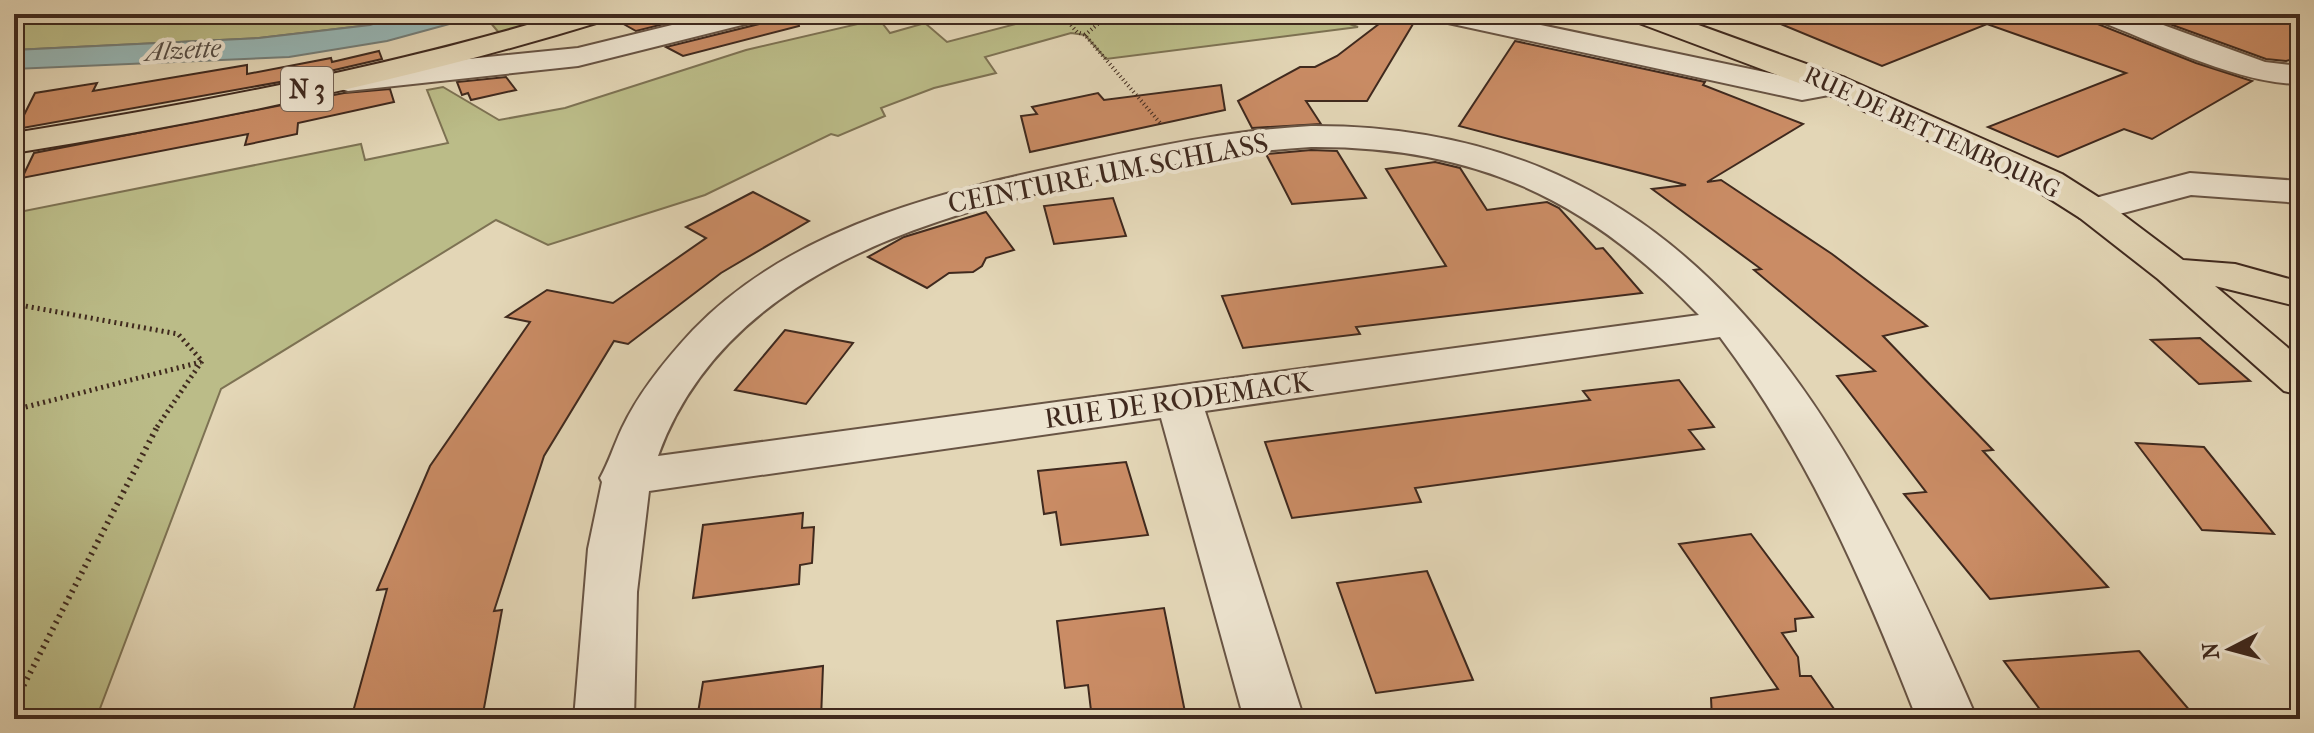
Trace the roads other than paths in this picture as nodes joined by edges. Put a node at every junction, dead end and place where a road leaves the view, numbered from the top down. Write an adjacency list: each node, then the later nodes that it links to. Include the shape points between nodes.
1 (596, 14): 7 (main road, N 3)
2 (752, 14): 7 (street, via 578,57)
3 (1448, 14): 8 (street, via 1802,90)
4 (1641, 14): 8 (main road, RUE DE BETTEMBOURG)
5 (2106, 14): 6 (street, via 2255,69)
6 (2300, 75)
7 (348, 81): 9 (main road, N 3)
8 (1834, 85): 11 (main road, RUE DE BETTEMBOURG, via 1987,152)
9 (14, 143)
10 (2300, 192): 11 (street, via 2190,184)
11 (2093, 210): 12 (main road, RUE DE BETTEMBOURG)
12 (2172, 271): 13 (main road, via 2235,276); 15 (main road, RUE DE BETTEMBOURG)
13 (2300, 295)
14 (1732, 323): 16 (street, RUE DE RODEMACK); 17 (street, CEINTURE UM SCHLASS, via 1675,264 1612,218 1549,183 1480,157 1371,138 1245,142 954,200 898,218 823,253 710,340 665,392); 20 (street, CEINTURE UM SCHLASS, via 1815,437 1912,632)
15 (2300, 381)
16 (1179, 400): 17 (street, RUE DE RODEMACK); 19 (street)
17 (624, 478): 18 (street, CEINTURE UM SCHLASS, via 612,563)
18 (604, 719)
19 (1274, 719)
20 (1947, 719)

